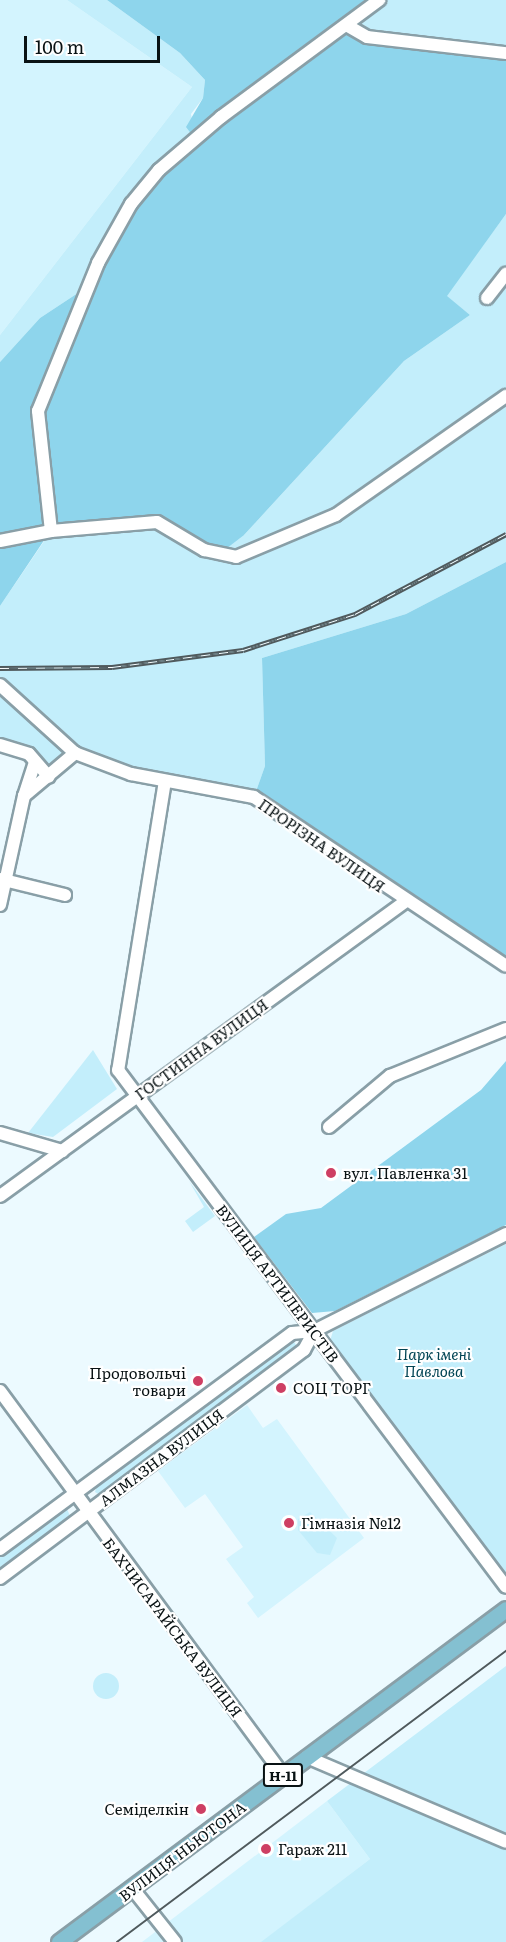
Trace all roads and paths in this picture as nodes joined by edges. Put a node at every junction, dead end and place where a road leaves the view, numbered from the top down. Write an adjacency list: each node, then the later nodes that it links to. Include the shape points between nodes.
1 (380, 0): 2 (street)
2 (348, 26): 3 (street, via 367,37); 7 (street, via 298,56 221,117 159,170 131,204 94,271 38,411)
3 (506, 53)
4 (506, 274): 5 (street)
5 (487, 298)
6 (506, 396): 7 (street, via 336,515 236,557 204,550 157,522)
7 (51, 531): 8 (street)
8 (0, 541)
9 (2, 687): 11 (street, ПРОРІЗНА ВУЛИЦЯ)
10 (0, 745): 12 (street, via 29,754)
11 (75, 753): 13 (street); 14 (street, ПРОРІЗНА ВУЛИЦЯ)
12 (35, 763): 13 (street); 15 (street)
13 (50, 777): 15 (street)
14 (165, 781): 18 (street, ПРОРІЗНА ВУЛИЦЯ, via 254,797); 22 (street, ВУЛИЦЯ АРТИЛЕРИСТІВ, via 118,1070)
15 (24, 796): 16 (street)
16 (3, 879): 17 (street); 19 (street)
17 (65, 895)
18 (404, 902): 20 (street, ПРОРІЗНА ВУЛИЦЯ); 22 (street, ГОСТИННА ВУЛИЦЯ)
19 (0, 905)
20 (506, 966)
21 (506, 1029): 23 (street, via 390,1076)
22 (137, 1095): 25 (street, ГОСТИННА ВУЛИЦЯ); 28 (street, ВУЛИЦЯ АРТИЛЕРИСТІВ)
23 (329, 1127)
24 (0, 1133): 25 (street)
25 (62, 1151): 26 (street, ГОСТИННА ВУЛИЦЯ)
26 (0, 1196)
27 (506, 1234): 28 (street, АЛМАЗНА ВУЛИЦЯ)
28 (314, 1331): 30 (street, АЛМАЗНА ВУЛИЦЯ, via 292,1333); 31 (street, АЛМАЗНА ВУЛИЦЯ, via 304,1350); 34 (street, ВУЛИЦЯ АРТИЛЕРИСТІВ)
29 (0, 1391): 30 (street, БАХЧИСАРАЙСЬКА ВУЛИЦЯ)
30 (74, 1495): 31 (street, БАХЧИСАРАЙСЬКА ВУЛИЦЯ); 32 (street, АЛМАЗНА ВУЛИЦЯ)
31 (88, 1512): 33 (street, АЛМАЗНА ВУЛИЦЯ); 37 (street, БАХЧИСАРАЙСЬКА ВУЛИЦЯ)
32 (0, 1549)
33 (0, 1578)
34 (506, 1587)
35 (506, 1609): 36 (main road, ВУЛИЦЯ НЬЮТОНА / Н-11)
36 (307, 1757): 37 (main road, ВУЛИЦЯ НЬЮТОНА / Н-11); 38 (street)
37 (283, 1775): 39 (main road, ВУЛИЦЯ НЬЮТОНА / Н-11)
38 (506, 1842)
39 (132, 1888): 40 (main road, ВУЛИЦЯ НЬЮТОНА / Н-11); 41 (street)
40 (59, 1942)
41 (175, 1942)

